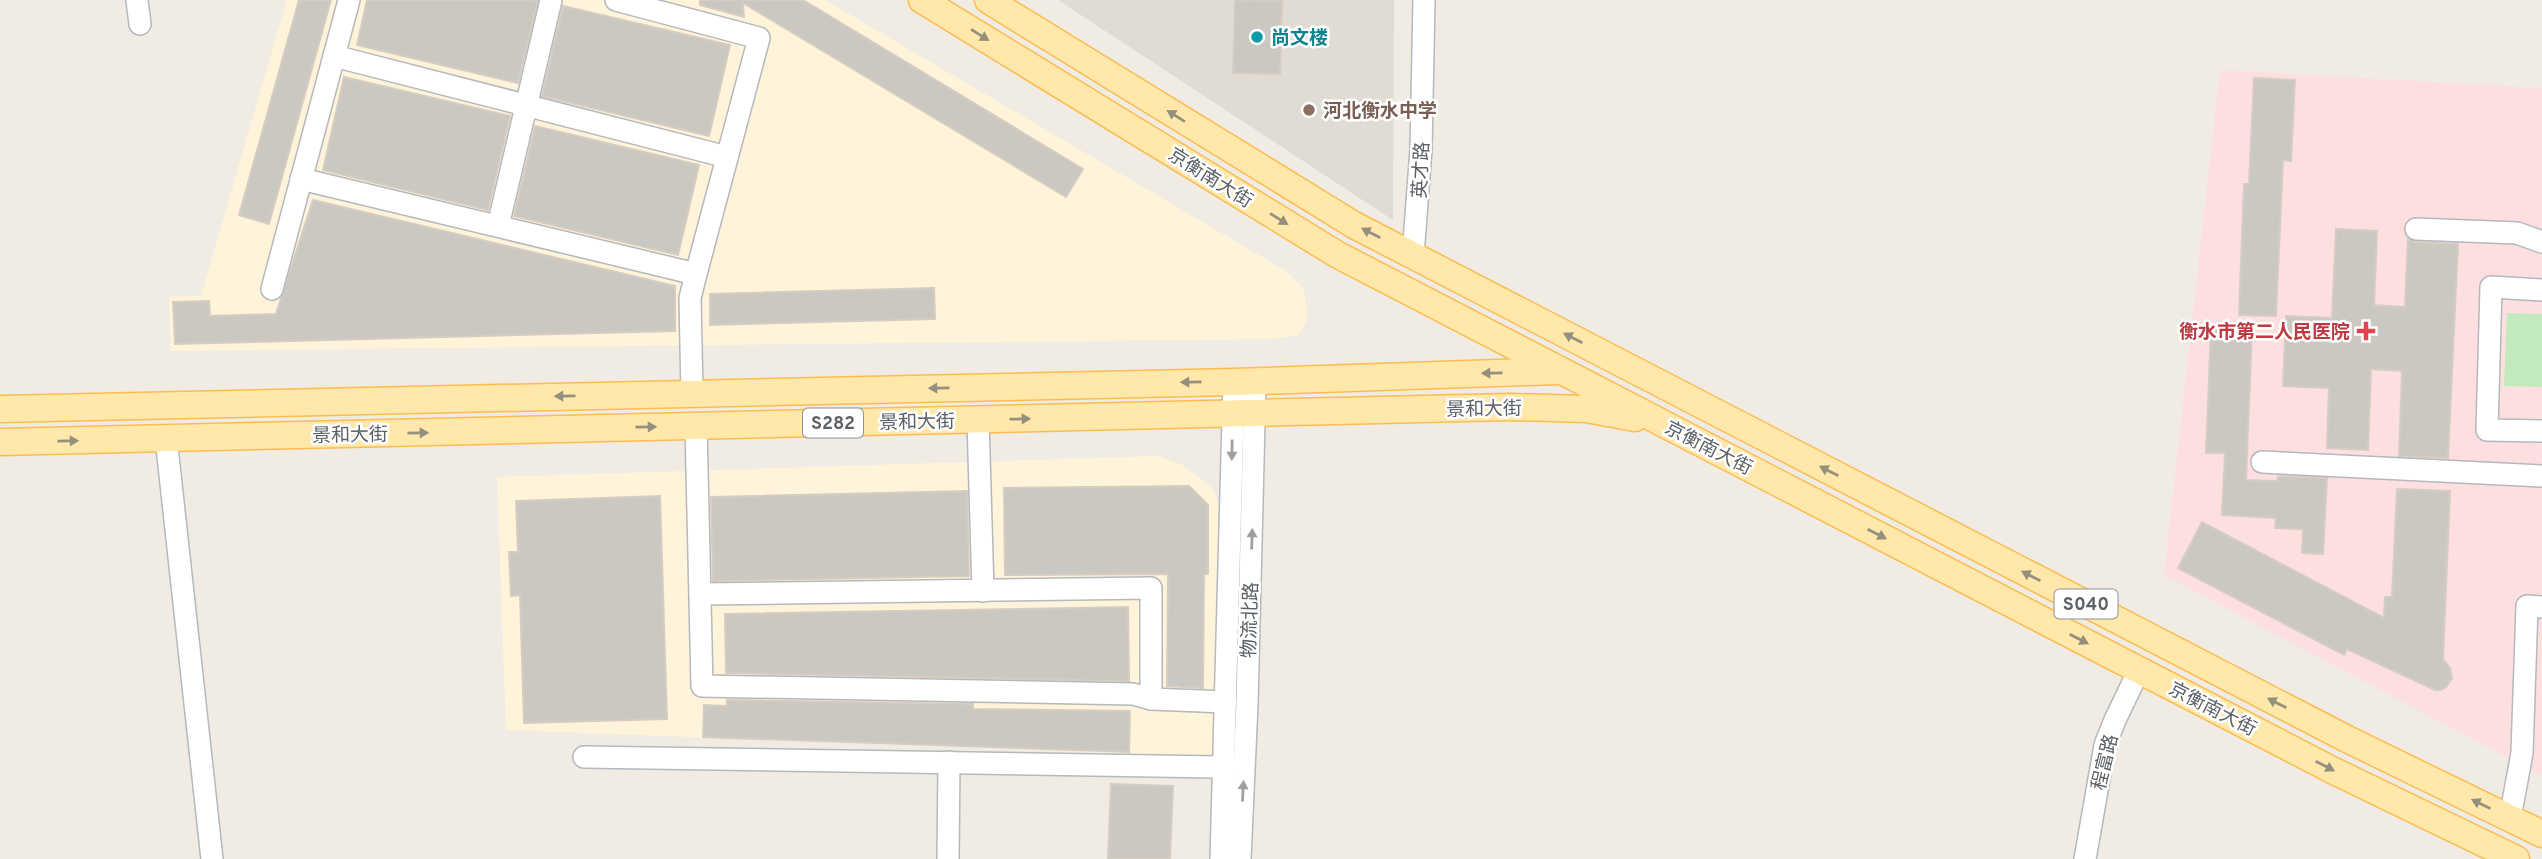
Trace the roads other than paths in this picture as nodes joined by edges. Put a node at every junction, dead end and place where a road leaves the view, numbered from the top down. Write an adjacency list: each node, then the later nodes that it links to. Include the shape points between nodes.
1 (137, 0): 8 (street)
2 (349, 0): 9 (street)
3 (551, 0): 10 (street)
4 (616, 0): 11 (street, via 759,38)
5 (922, 0): 21 (main road, 京衡南大街, one-way to 21, via 1338,255)
6 (988, 0): 16 (main road, 京衡南大街, one-way to 6, via 1354,225)
7 (1424, 0): 16 (street, 英才路, via 1422,150)
8 (140, 24)
9 (334, 56): 10 (street); 12 (street)
10 (527, 106): 11 (street); 13 (street)
11 (727, 157): 17 (street)
12 (301, 178): 13 (street); 18 (street)
13 (498, 226): 17 (street)
14 (2416, 229): 15 (street, via 2517,233)
15 (2542, 242)
16 (1413, 255): 20 (main road, 京衡南大街, one-way to 16)
17 (696, 274): 23 (street, via 690,298)
18 (272, 289)
19 (2542, 290): 29 (street, via 2491,287 2487,430)
20 (1634, 370): 21 (main road, 景和大街 / S282); 43 (main road, 京衡南大街 / S040, one-way to 20, via 2335,733)
21 (1563, 371): 22 (main road, 景和大街 / S282, one-way to 22); 27 (main road, 京衡南大街)
22 (1244, 381): 23 (main road, 景和大街 / S282, one-way to 23); 25 (street, 物流北路)
23 (692, 393): 24 (main road, 景和大街 / S282, one-way to 24)
24 (0, 409)
25 (1244, 414): 26 (main road, 景和大街 / S282, one-way to 25); 27 (main road, 景和大街 / S282, via 1510,407 1586,409); 39 (street, 物流北路, one-way to 39); 48 (street, 物流北路, one-way to 25)
26 (978, 419): 28 (main road, 景和大街 / S282); 34 (street)
27 (1664, 424): 37 (main road, 京衡南大街 / S040, one-way to 37)
28 (696, 426): 30 (main road, 景和大街 / S282, one-way to 28); 35 (street)
29 (2542, 431)
30 (166, 439): 31 (main road, 景和大街 / S282, one-way to 30); 45 (street)
31 (0, 442)
32 (2262, 462): 33 (street)
33 (2542, 476)
34 (983, 591): 35 (street); 38 (street, via 1151,589)
35 (700, 594): 38 (street, via 702,686 1133,694)
36 (2542, 607): 43 (street, via 2527,606 2522,753)
37 (2139, 670): 49 (street, 程富路, via 2105,745); 50 (main road, 京衡南大街 / S040, one-way to 50)
38 (1151, 699): 39 (street)
39 (1226, 702): 47 (street, 物流北路)
40 (584, 757): 41 (street)
41 (949, 762): 42 (street); 46 (street)
42 (1217, 767)
43 (2510, 818): 44 (main road, 京衡南大街 / S040)
44 (2542, 834)
45 (212, 859)
46 (948, 859)
47 (1221, 859)
48 (1240, 859)
49 (2085, 859)
50 (2516, 859)

